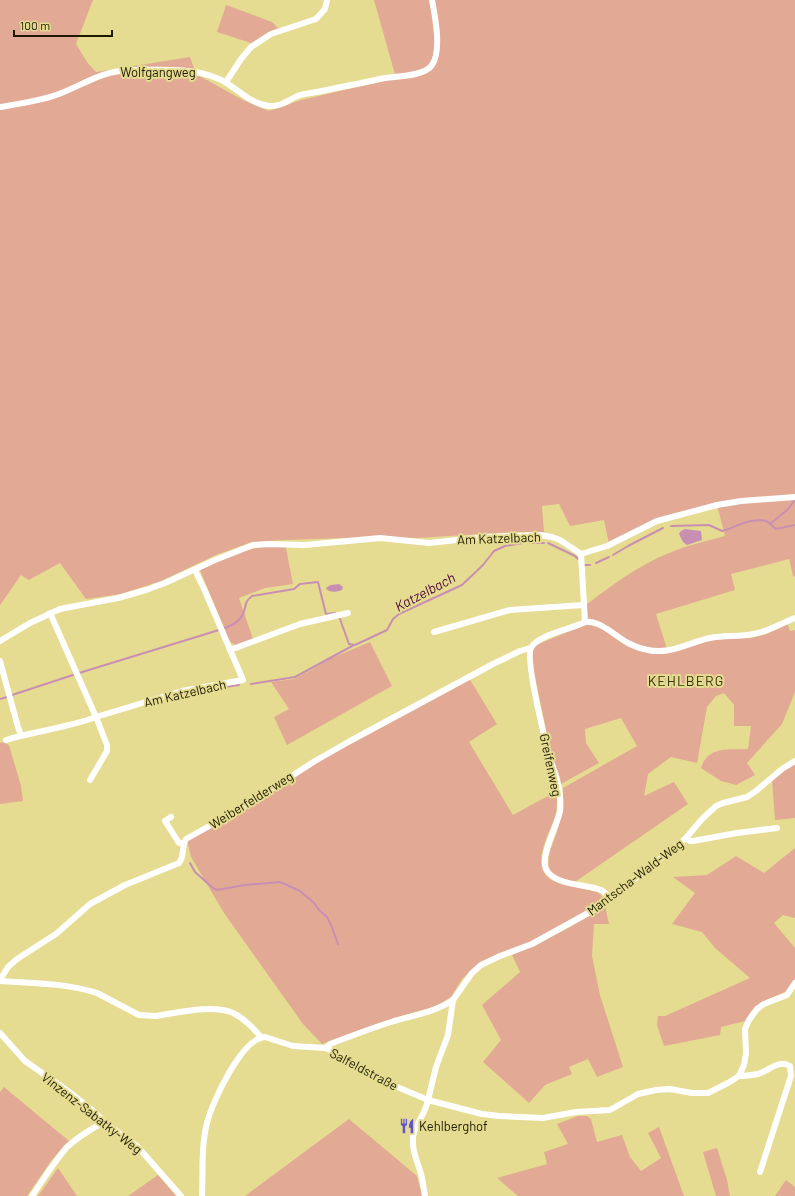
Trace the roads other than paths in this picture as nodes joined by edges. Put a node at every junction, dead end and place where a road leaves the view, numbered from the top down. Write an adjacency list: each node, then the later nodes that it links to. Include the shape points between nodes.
1 (327, 0): 3 (street, via 325,9 316,19 271,34 252,47)
2 (432, 0): 3 (street, Wolfgangweg, via 437,37 436,53 432,66 424,71 301,95 277,106 262,105)
3 (226, 82): 4 (street, Wolfgangweg, via 197,71 129,70 104,74 58,94)
4 (0, 107)
5 (795, 497): 6 (street, via 717,505 657,521 607,546)
6 (581, 554): 7 (street, Am Katzelbach, via 560,540 540,535 429,543 380,538 305,545 254,545); 8 (street)
7 (195, 570): 9 (street, Am Katzelbach, via 129,595); 16 (street, Am Katzelbach)
8 (583, 605): 12 (street); 13 (street, via 514,609)
9 (50, 613): 14 (street, Am Katzelbach); 18 (street)
10 (348, 613): 16 (street, via 300,624)
11 (795, 618): 12 (street, via 752,635 710,638 682,647 650,651 627,642 603,627)
12 (585, 622): 15 (street, via 543,638)
13 (434, 632)
14 (0, 641)
15 (530, 648): 26 (street, Weiberfelderweg, via 493,664 314,761); 27 (street, Greifenweg, via 529,660 534,689 558,785 560,811 545,854 545,868 555,878 602,890)
16 (230, 650): 18 (street, Am Katzelbach, via 243,680 182,691)
17 (0, 661): 19 (street)
18 (96, 717): 19 (street, Am Katzelbach); 22 (street, via 107,751)
19 (21, 735): 20 (street, Am Katzelbach)
20 (6, 740)
21 (795, 761): 25 (street, Mantscha-Wald-Weg, via 747,797 716,806)
22 (90, 780)
23 (170, 817): 26 (street, via 165,821 179,842)
24 (777, 828): 25 (street, via 693,841)
25 (686, 838): 27 (street, Mantscha-Wald-Weg)
26 (183, 843): 28 (street, via 182,859 179,863 125,885 90,904 56,934 17,959 8,967)
27 (611, 898): 30 (street, Mantscha-Wald-Weg, via 532,944 481,965 467,978)
28 (0, 981): 32 (street, via 68,986 90,991 139,1015 155,1016 207,1010 231,1012 248,1023)
29 (795, 983): 34 (street, via 787,995 764,1004 752,1015 745,1030 746,1053)
30 (453, 1000): 33 (street, via 433,1010 372,1028); 35 (street, Mantscha-Wald-Weg, via 448,1036 436,1067)
31 (0, 1033): 36 (street, Vinzenz-Sabatky-Weg, via 25,1061 72,1094)
32 (261, 1037): 33 (street, Salfeldstraße, via 293,1046); 40 (street, via 239,1056 209,1115 203,1159)
33 (325, 1048): 35 (street, Salfeldstraße, via 376,1078)
34 (739, 1076): 35 (street, Salfeldstraße, via 708,1093 656,1090 638,1094 610,1110 576,1112 543,1118 482,1114); 37 (street, via 758,1074 784,1063 790,1066 791,1070)
35 (428, 1100): 41 (street, Mantscha-Wald-Weg, via 412,1140)
36 (104, 1122): 38 (street, via 68,1146); 39 (street, Vinzenz-Sabatky-Weg, via 138,1146)
37 (760, 1172)
38 (32, 1196)
39 (181, 1196)
40 (202, 1196)
41 (425, 1196)

